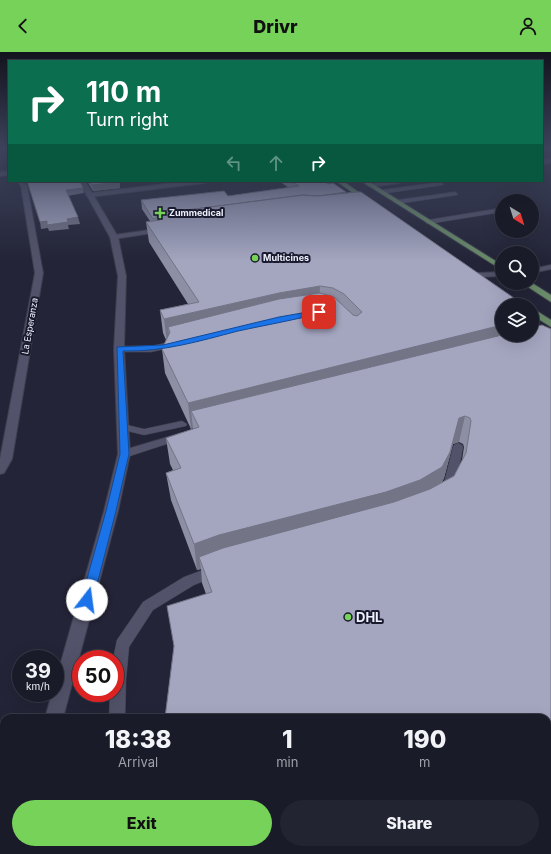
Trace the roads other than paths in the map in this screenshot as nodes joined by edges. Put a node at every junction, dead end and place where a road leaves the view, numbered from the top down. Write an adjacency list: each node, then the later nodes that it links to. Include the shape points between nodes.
1 (24, 186): 35 (street, La Esperanza, via 39,273 6,460)
2 (85, 186): 9 (street)
3 (160, 186): 9 (street)
4 (347, 186): 10 (main road)
5 (372, 186): 7 (main road)
6 (423, 186): 7 (lane)
7 (381, 192): 11 (main road)
8 (455, 194): 11 (lane)
9 (89, 195): 16 (street)
10 (370, 202): 12 (street)
11 (397, 202): 14 (main road)
12 (353, 203)
13 (495, 211): 14 (lane)
14 (428, 222): 17 (main road)
15 (168, 229): 16 (street)
16 (114, 237): 29 (street, via 122,276)
17 (495, 264)
18 (551, 267): 19 (street)
19 (539, 270)
20 (475, 273): 21 (street); 22 (lane); 23 (main road)
21 (495, 274)
22 (468, 279)
23 (491, 284)
24 (537, 290): 25 (main road)
25 (551, 299)
26 (539, 316): 27 (main road)
27 (551, 324)
28 (182, 343): 29 (lane, via 151,349)
29 (119, 349): 31 (street)
30 (182, 424): 31 (lane, via 144,432)
31 (123, 427): 34 (street)
32 (188, 434): 34 (lane)
33 (458, 447): 36 (lane, via 451,479 442,498)
34 (124, 454): 38 (street, via 111,511)
35 (0, 470)
36 (437, 501)
37 (229, 566): 39 (lane, via 189,581 148,606 122,645)
38 (55, 714)
39 (117, 714)

